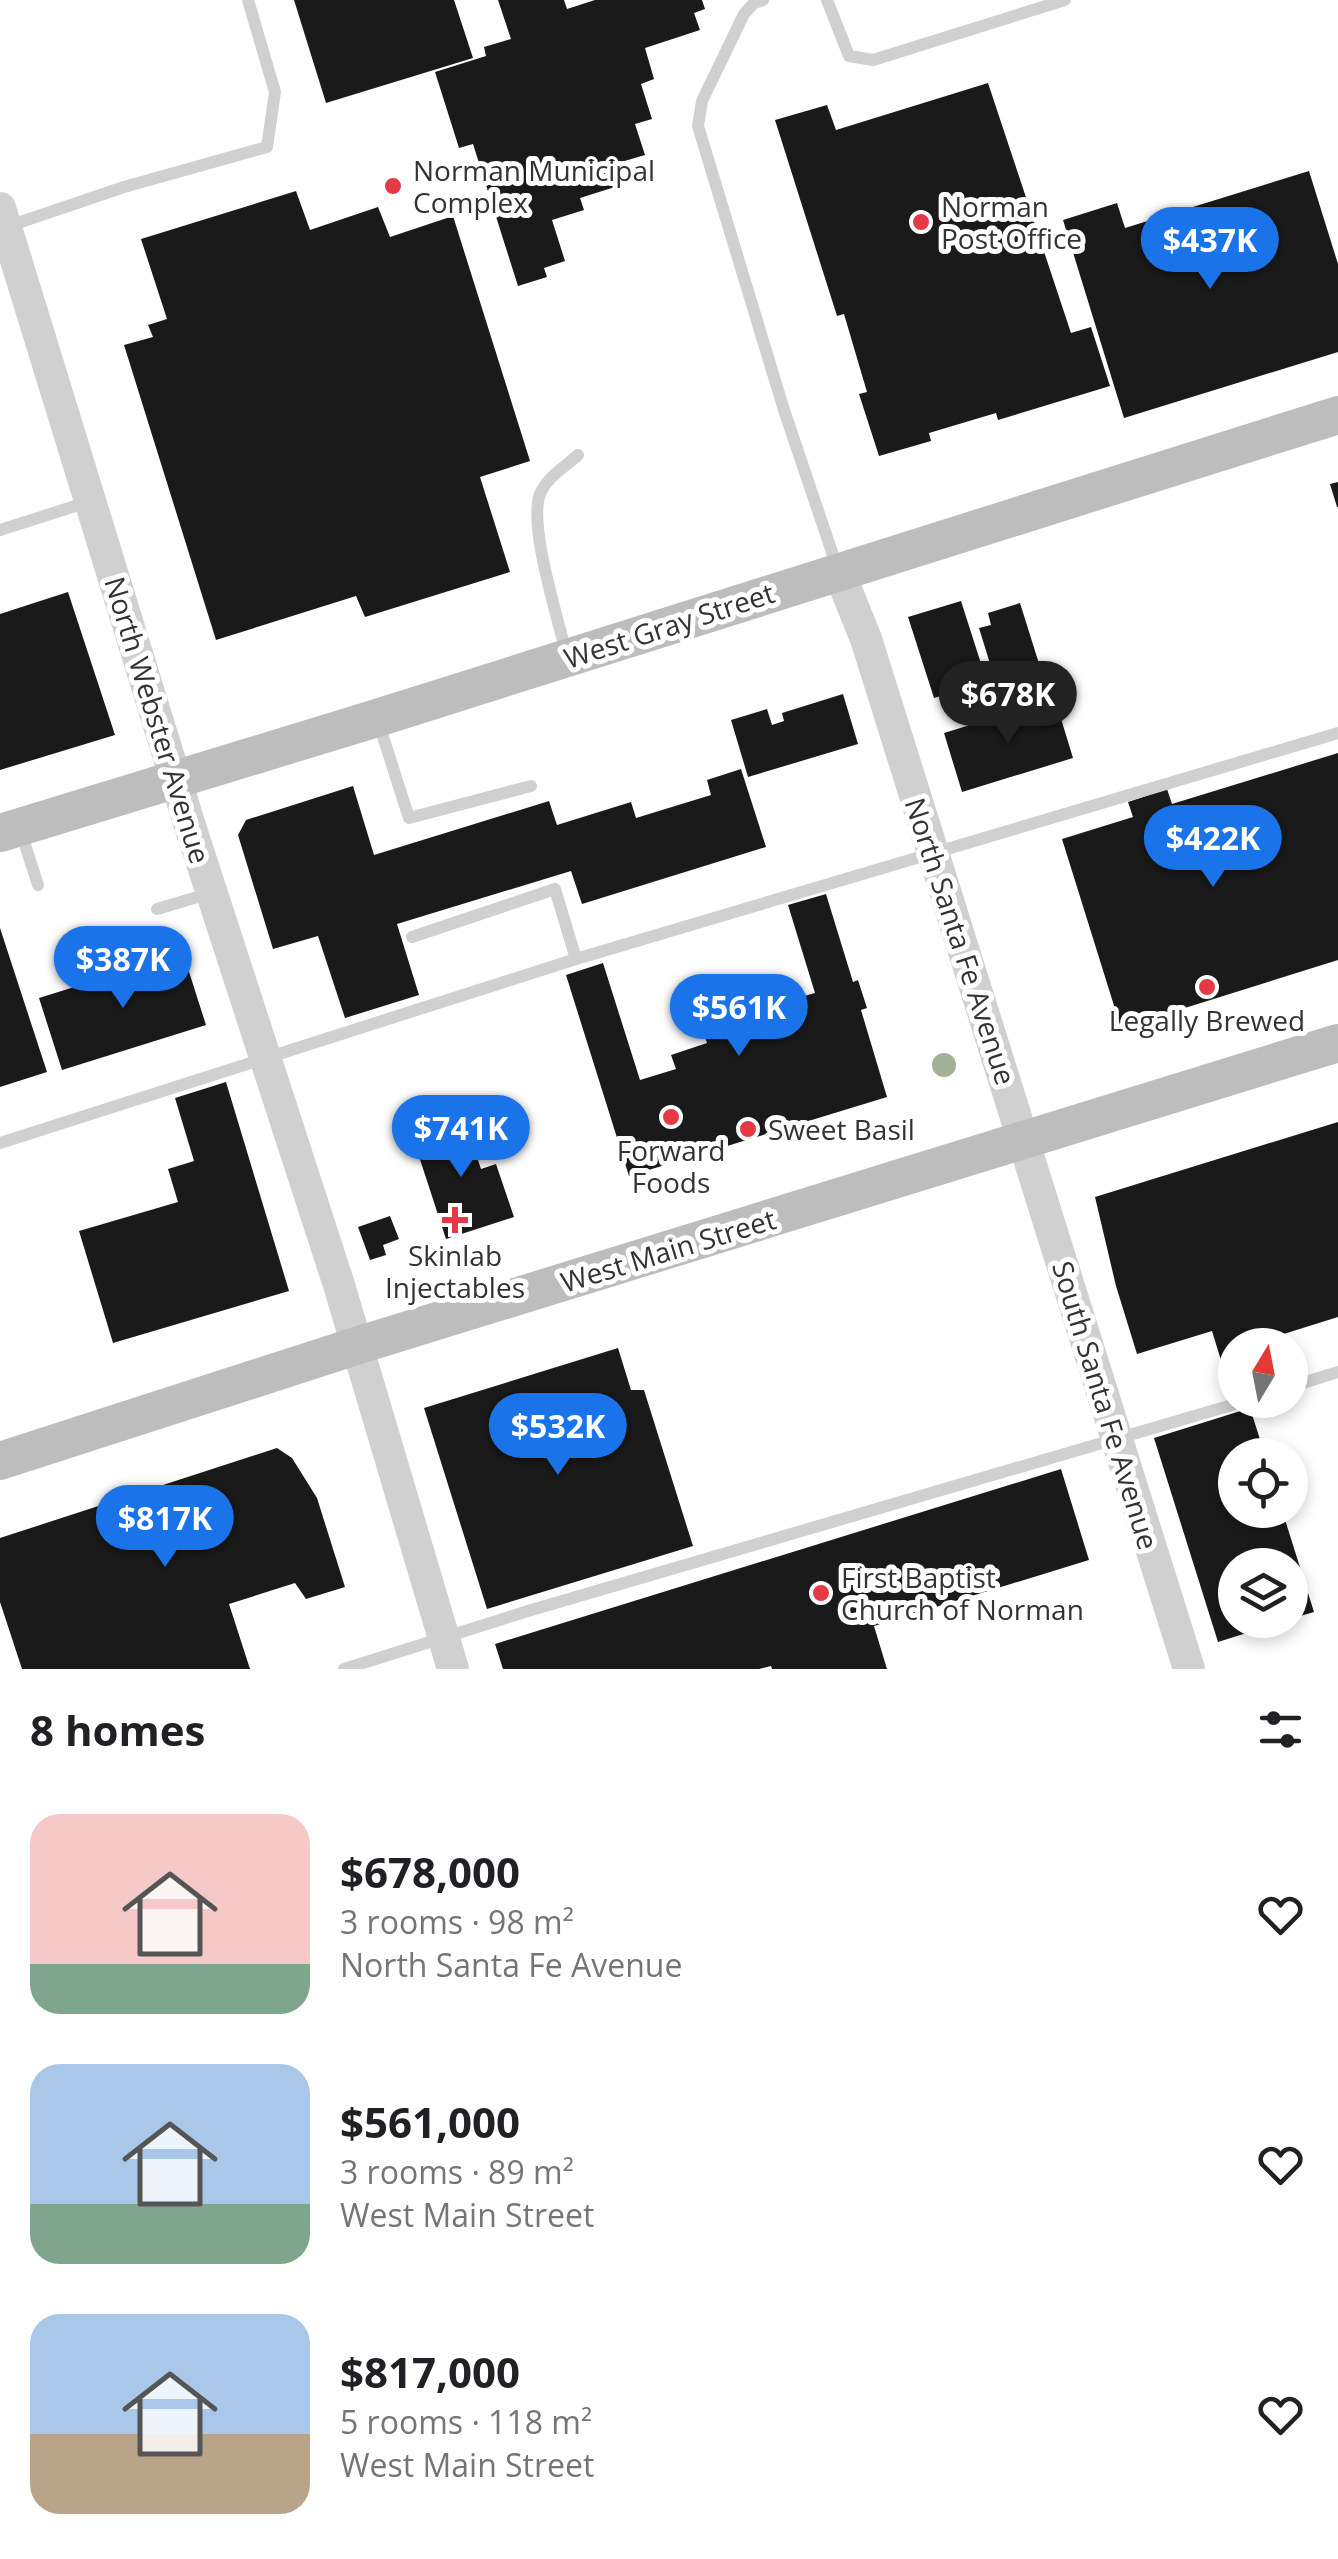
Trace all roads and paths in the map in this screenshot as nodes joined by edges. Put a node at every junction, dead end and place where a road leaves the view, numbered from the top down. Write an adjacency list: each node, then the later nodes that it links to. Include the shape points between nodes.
1 (248, 0): 5 (lane, via 275,92 268,147)
2 (763, 0): 10 (lane, via 744,14 702,101 698,126)
3 (827, 0): 4 (lane, via 849,56 873,60)
4 (1066, 0)
5 (3, 218): 8 (street, North Webster Avenue)
6 (1338, 415): 10 (main road, West Gray Street)
7 (578, 455): 11 (lane, via 550,478 537,520)
8 (90, 502): 9 (lane); 14 (street, North Webster Avenue)
9 (0, 530)
10 (839, 572): 11 (main road, West Gray Street); 17 (street, North Santa Fe Avenue)
11 (567, 658): 12 (main road, West Gray Street)
12 (378, 718): 14 (main road, West Gray Street); 15 (lane, via 410,818)
13 (1338, 732): 17 (lane)
14 (176, 781): 16 (main road, West Gray Street); 19 (street, North Webster Avenue)
15 (531, 786)
16 (10, 830): 18 (lane)
17 (933, 854): 22 (lane); 25 (street, North Santa Fe Avenue)
18 (38, 885)
19 (211, 892): 20 (lane); 24 (street, North Webster Avenue)
20 (157, 909)
21 (412, 937): 22 (lane, via 555,889)
22 (576, 959): 24 (lane)
23 (1338, 1043): 25 (main road, West Main Street)
24 (264, 1058): 26 (lane); 27 (street, North Webster Avenue)
25 (1024, 1140): 27 (main road, West Main Street); 31 (street, South Santa Fe Avenue)
26 (0, 1143)
27 (356, 1346): 32 (main road, West Main Street); 33 (street, North Webster Avenue)
28 (1338, 1372): 29 (lane)
29 (1308, 1381)
30 (1218, 1410): 31 (lane)
31 (1116, 1441): 33 (lane); 35 (street, South Santa Fe Avenue)
32 (0, 1461)
33 (448, 1654): 34 (lane)
34 (344, 1669)
35 (1189, 1669)

